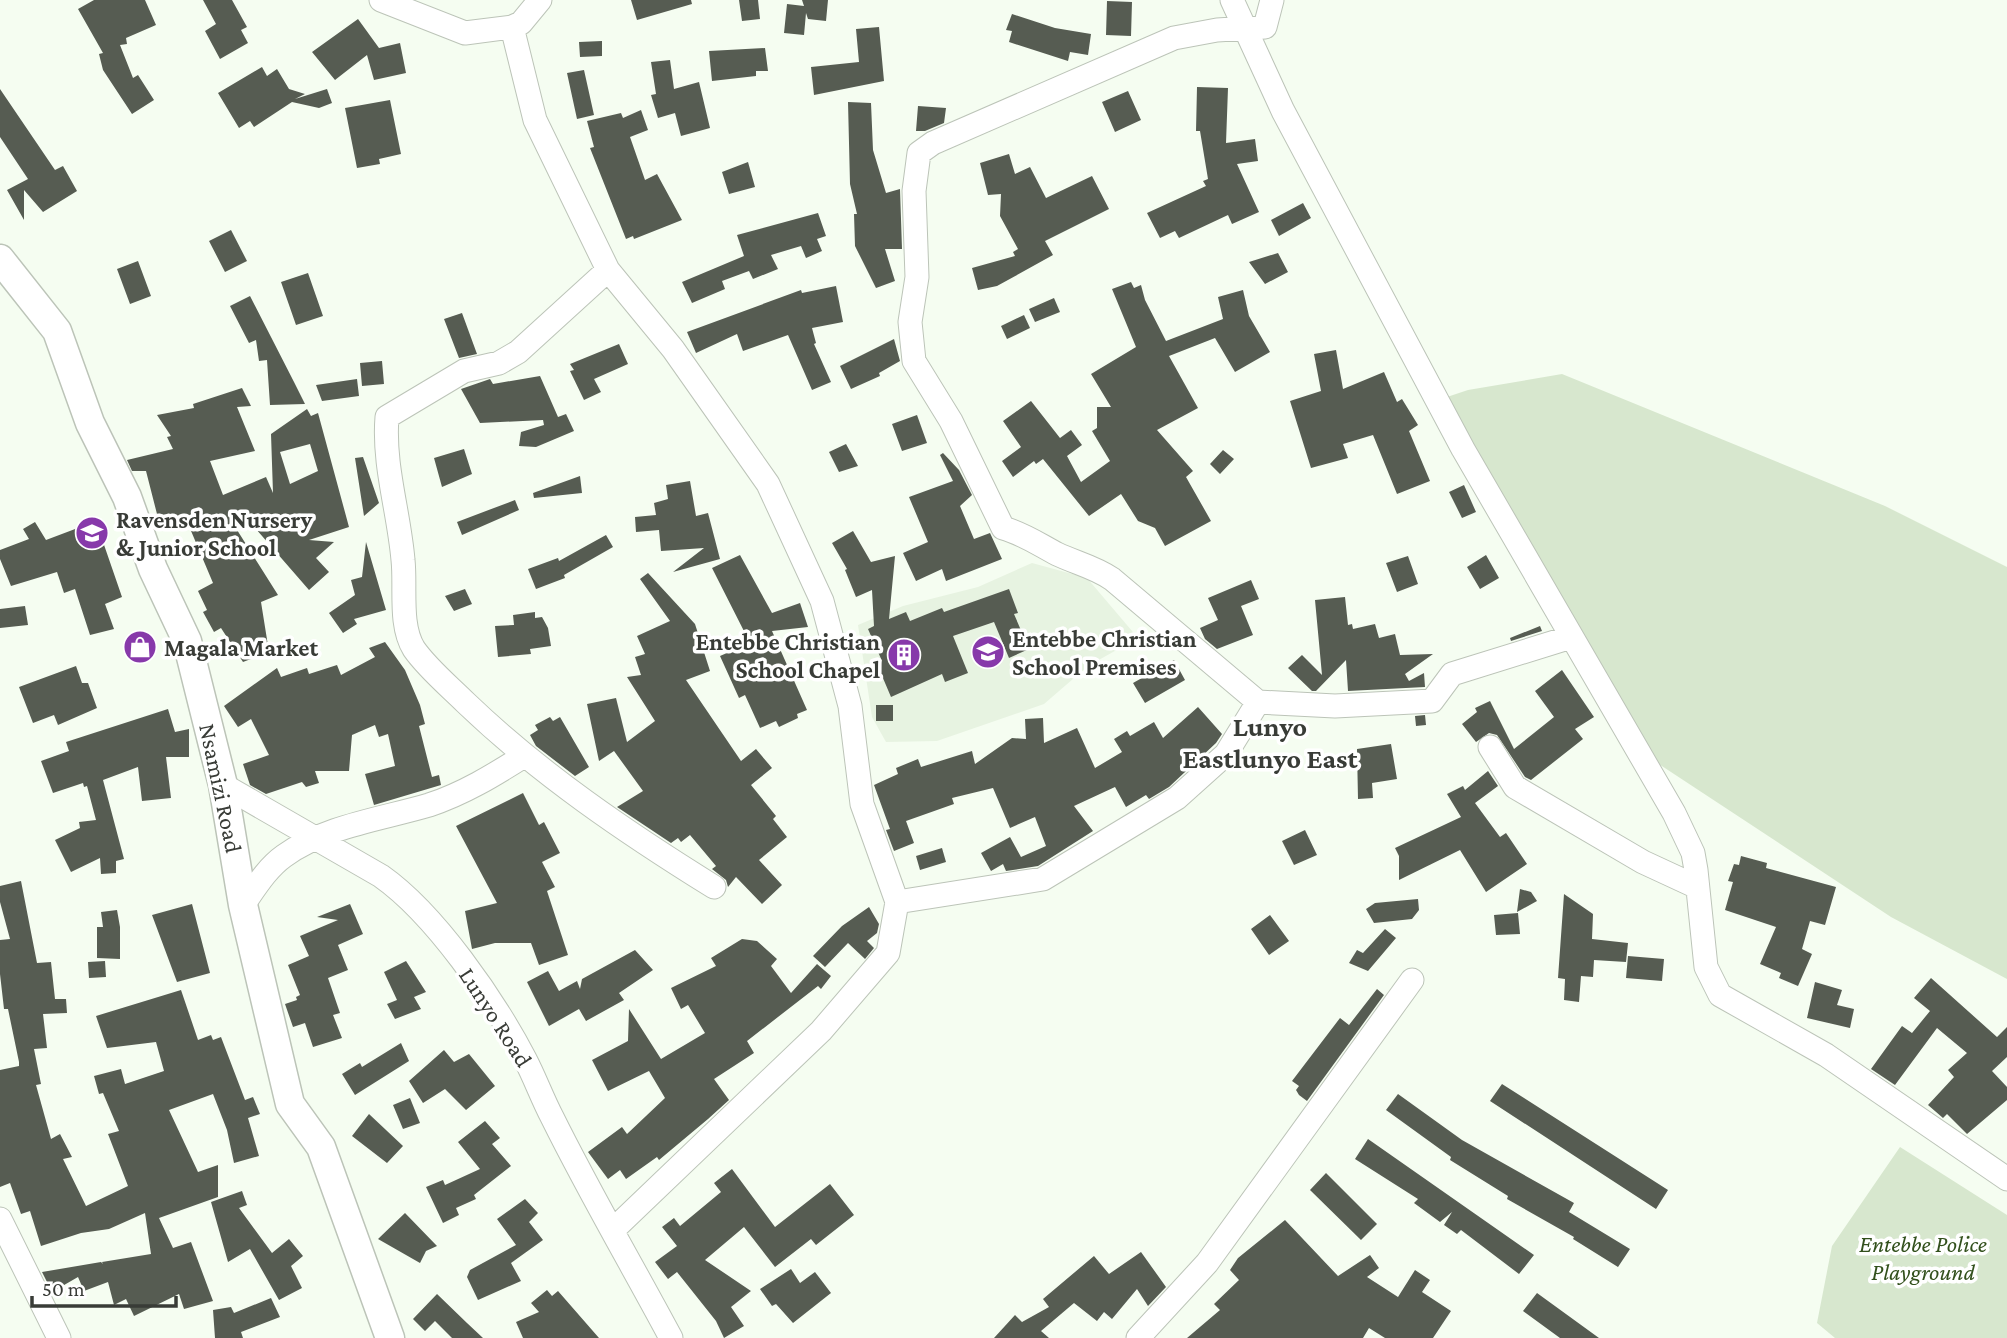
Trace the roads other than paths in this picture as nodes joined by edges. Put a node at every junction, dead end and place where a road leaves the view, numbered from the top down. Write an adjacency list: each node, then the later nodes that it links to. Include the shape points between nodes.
1 (381, 0): 5 (street, via 465,33)
2 (540, 0): 5 (street)
3 (1232, 0): 6 (street)
4 (1272, 0): 6 (street, via 1265,27)
5 (512, 27): 8 (street, via 536,120)
6 (1247, 30): 9 (street, via 1283,111 1387,307); 10 (street, via 1174,38 919,153 914,191 917,277 910,322 914,362 951,421 1003,528 1025,534 1112,579)
7 (0, 259): 13 (street, Nsamizi Road, via 58,331 90,424 127,497 153,569 187,640)
8 (608, 270): 12 (street, via 518,352 499,363 464,371 387,417 385,441 403,560 407,632 414,648 436,673); 17 (street, via 673,349 768,484 822,601 850,706 863,804)
9 (1571, 637): 10 (street, via 1452,674 1433,701 1335,706); 16 (street, via 1674,813 1693,853)
10 (1258, 702): 17 (street, via 1226,754 1177,798 1043,879)
11 (1490, 747): 16 (street, via 1516,787 1643,862)
12 (524, 756): 14 (street, via 431,804); 15 (street, via 667,859)
13 (223, 785): 14 (street, Lunyo Road); 18 (street, Nsamizi Road)
14 (316, 840): 18 (street, via 281,858); 22 (street, Lunyo Road, via 399,889 466,969 502,1018)
15 (714, 887)
16 (1697, 887): 20 (street, via 1706,967 1720,995 1826,1055)
17 (897, 902): 22 (street, via 888,954 821,1031)
18 (243, 905): 24 (street, Nsamizi Road, via 289,1104 321,1147)
19 (1412, 980): 26 (street, via 1207,1263)
20 (2007, 1179)
21 (0, 1219): 23 (street)
22 (613, 1230): 25 (street, Lunyo Road)
23 (59, 1338)
24 (390, 1338)
25 (671, 1338)
26 (1138, 1338)

